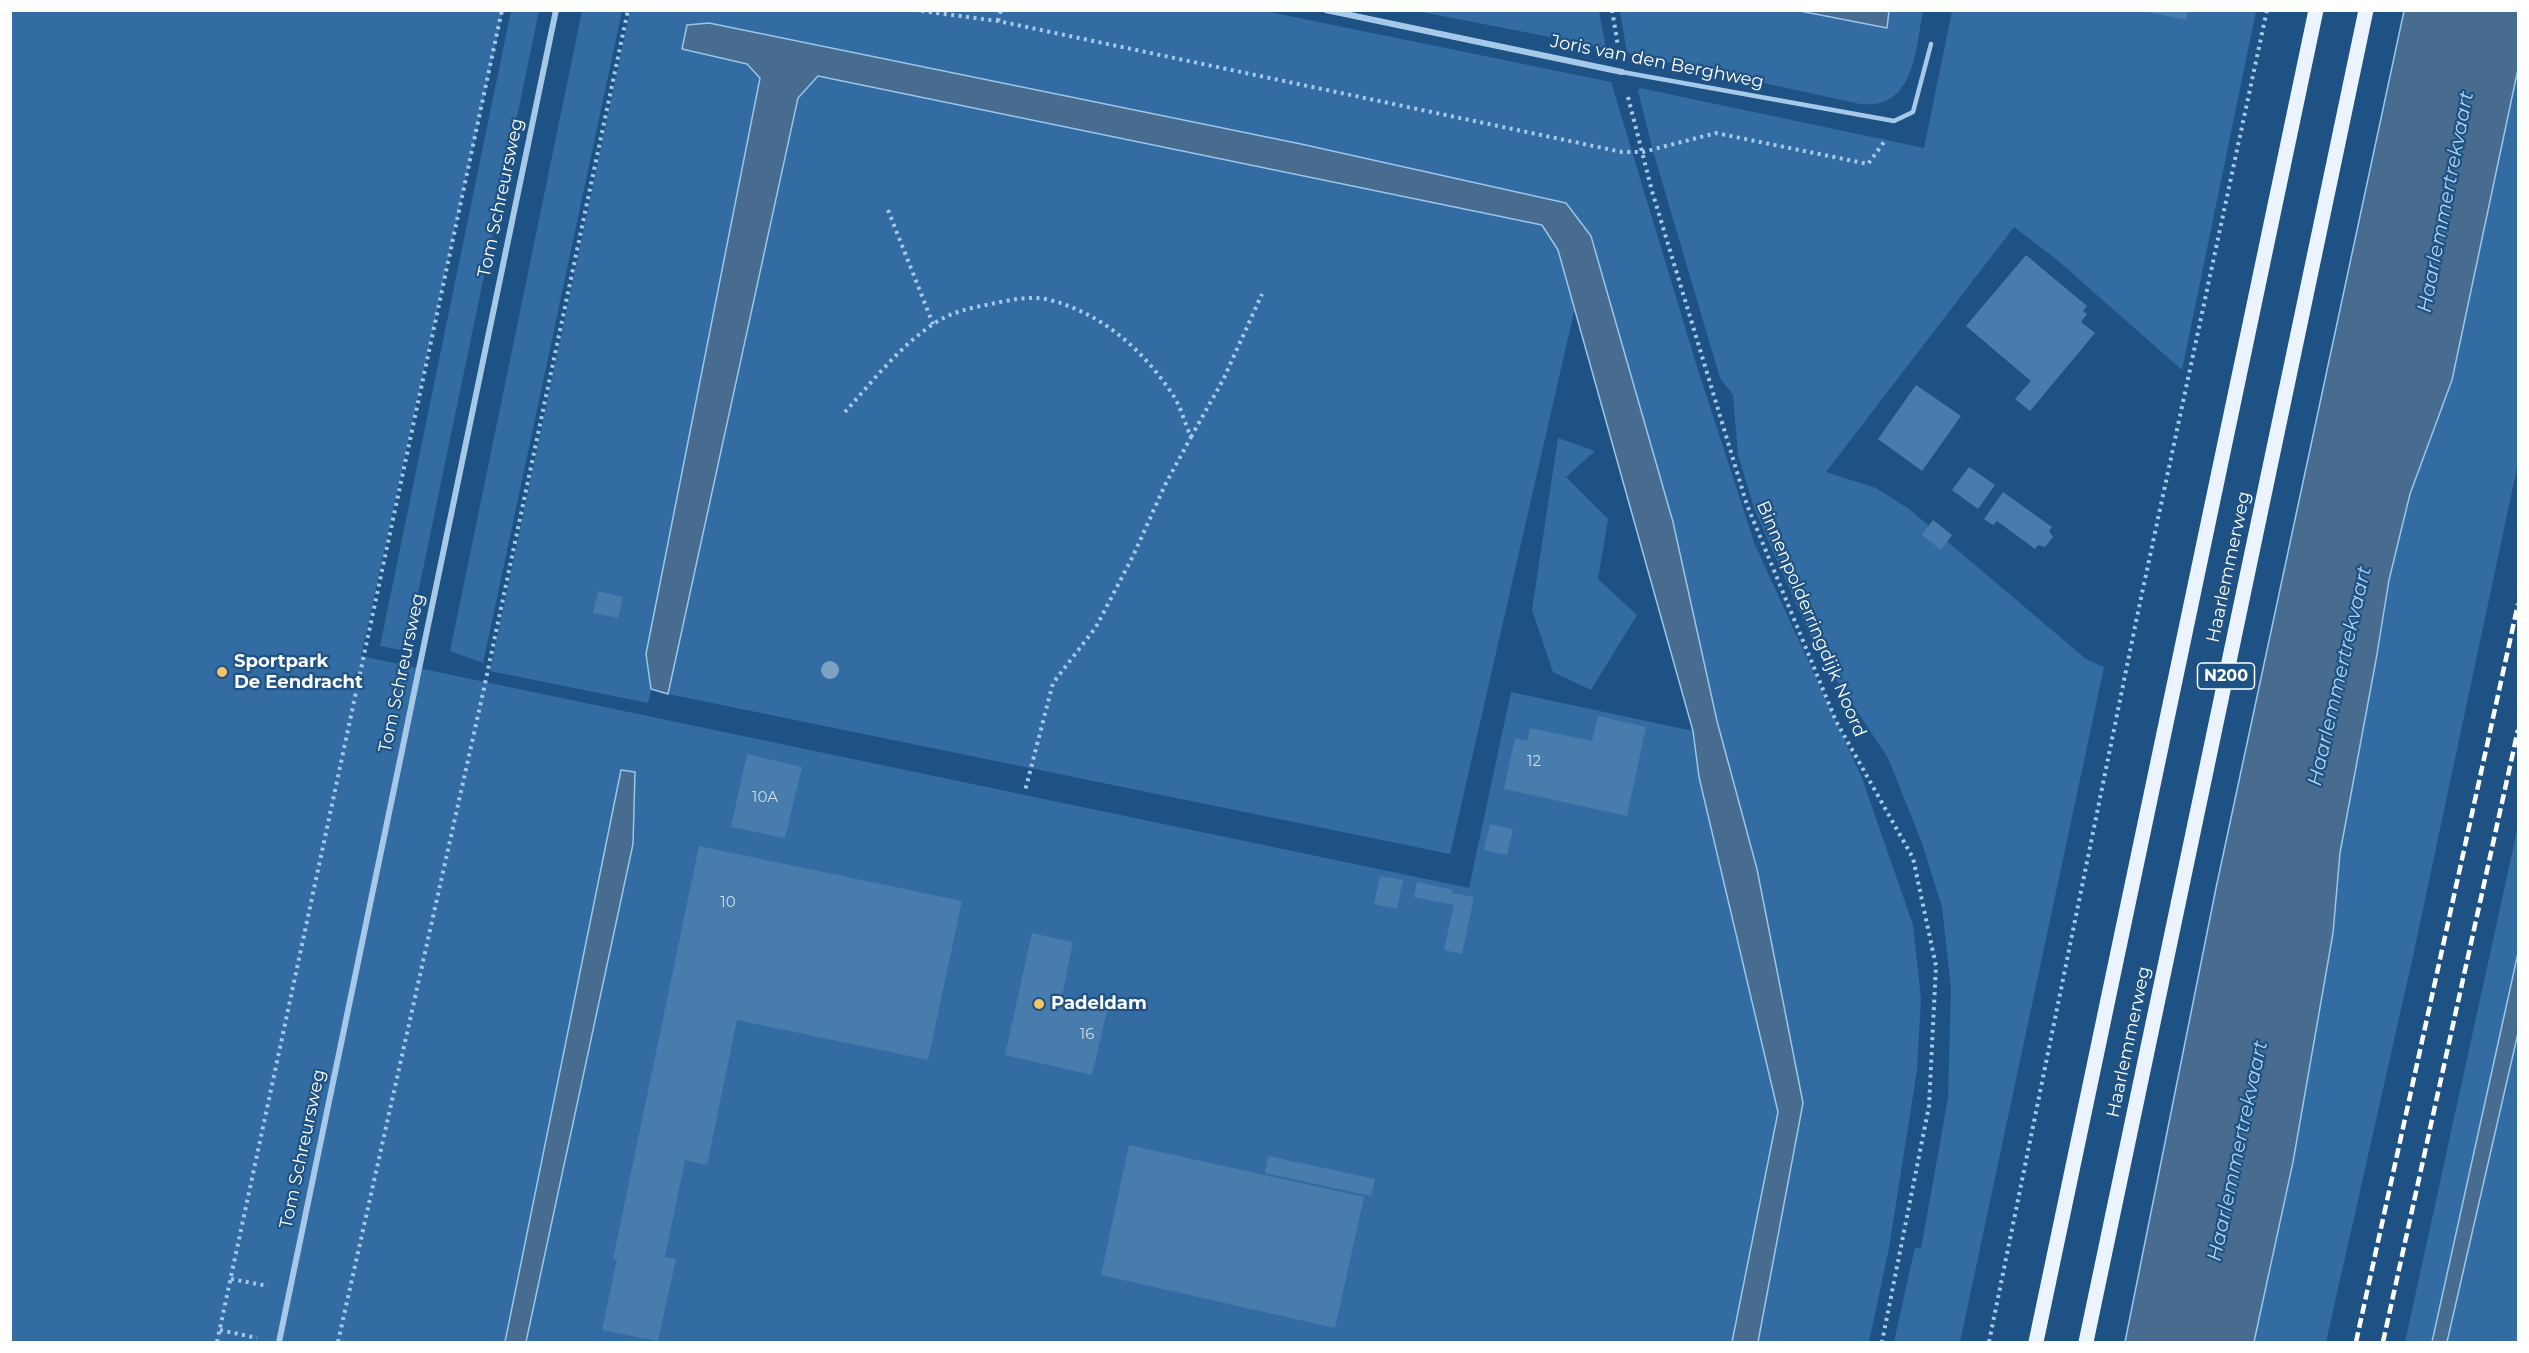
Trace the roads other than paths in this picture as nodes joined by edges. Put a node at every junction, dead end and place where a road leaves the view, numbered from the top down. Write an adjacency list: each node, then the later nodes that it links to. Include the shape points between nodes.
1 (556, 10): 7 (street, Tom Schreursweg)
2 (1326, 10): 6 (street, Joris van den Berghweg)
3 (2316, 10): 8 (main road, Haarlemmerweg / N200)
4 (2367, 10): 9 (main road, Haarlemmerweg / N200)
5 (1930, 44): 6 (lane, Joris van den Berghweg, via 1914,112 1893,121)
6 (1622, 72)
7 (279, 1342)
8 (2036, 1342)
9 (2086, 1342)

